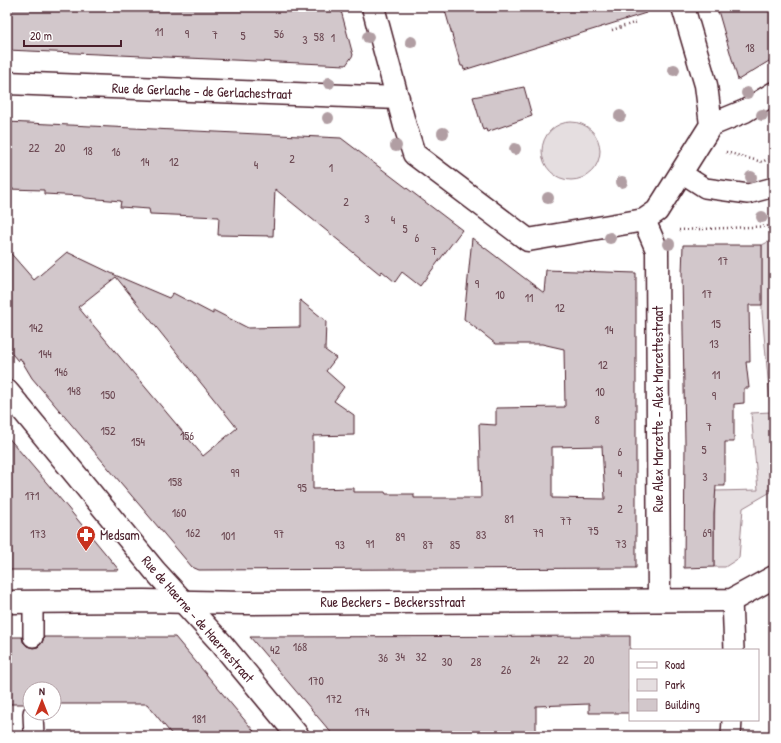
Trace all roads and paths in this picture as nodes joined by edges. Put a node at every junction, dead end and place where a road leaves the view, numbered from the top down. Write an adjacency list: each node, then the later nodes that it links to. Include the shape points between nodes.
1 (373, 7): 7 (street)
2 (683, 7): 8 (street, via 706,85)
3 (637, 22): 4 (path)
4 (612, 30)
5 (7, 83): 7 (street, Rue de Gerlache - de Gerlachestraat)
6 (774, 94): 8 (street, via 745,111)
7 (398, 98): 13 (street, via 414,154 528,240)
8 (711, 124): 11 (street)
9 (723, 151): 10 (path)
10 (762, 162)
11 (680, 172): 12 (lane, via 705,188 748,194); 13 (street, via 657,211)
12 (774, 187)
13 (644, 220): 18 (street, Rue Alex Marcette - Alex Marcettestraat, via 657,250)
14 (774, 226): 15 (path)
15 (672, 230)
16 (7, 391): 22 (street, Rue de Haerne - de Haernestraat)
17 (774, 576): 19 (street, Rue Beckers - Beckersstraat)
18 (659, 600): 19 (street, Rue Beckers - Beckersstraat); 22 (street, Rue Beckers - Beckersstraat)
19 (732, 600): 24 (lane)
20 (7, 602): 21 (street, Rue Beckers - Beckersstraat)
21 (33, 602): 22 (street, Rue Beckers - Beckersstraat); 23 (lane)
22 (184, 603): 28 (street, Rue de Haerne - de Haernestraat)
23 (33, 637)
24 (734, 649)
25 (33, 721): 27 (lane)
26 (732, 721): 29 (lane)
27 (34, 736)
28 (298, 736)
29 (731, 736)

